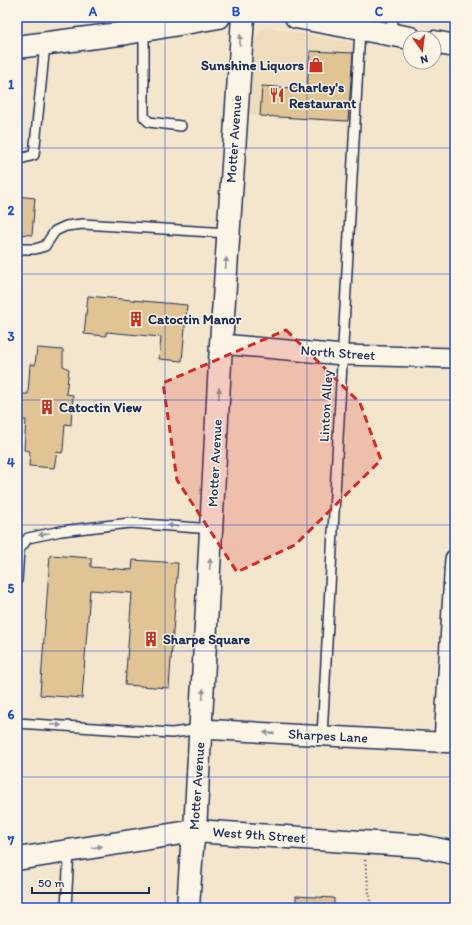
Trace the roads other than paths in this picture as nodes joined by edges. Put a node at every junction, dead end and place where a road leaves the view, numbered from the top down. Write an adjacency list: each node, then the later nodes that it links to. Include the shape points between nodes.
1 (219, 17): 5 (main road)
2 (243, 17): 13 (main road, Motter Avenue, one-way to 2)
3 (296, 17): 4 (main road)
4 (360, 28): 6 (main road); 16 (lane, Linton Alley)
5 (144, 30): 7 (main road); 11 (lane, via 144,117 149,122)
6 (398, 30)
7 (45, 44): 10 (main road); 12 (lane, via 34,155)
8 (442, 44): 9 (main road)
9 (455, 46)
10 (17, 47)
11 (181, 126)
12 (17, 160)
13 (228, 233): 14 (lane, via 83,224 66,226 55,231 45,246 35,249); 15 (main road, Motter Avenue, one-way to 13)
14 (17, 248)
15 (221, 344): 16 (street, North Street); 18 (main road, Motter Avenue, one-way to 15)
16 (343, 355): 17 (street, North Street); 23 (lane, Linton Alley)
17 (455, 358)
18 (212, 529): 20 (lane, one-way to 20, via 130,523 61,531 28,538 19,550); 22 (main road, Motter Avenue, one-way to 18)
19 (455, 559): 24 (street)
20 (17, 580)
21 (17, 723): 22 (lane, one-way to 22, via 172,733)
22 (201, 729): 23 (street, Sharpes Lane, one-way to 22); 25 (main road, Motter Avenue)
23 (322, 736): 24 (street, Sharpes Lane)
24 (450, 742)
25 (196, 831): 26 (main road, West 9th Street, one-way to 25); 27 (main road, West 9th Street, via 421,846); 30 (main road, Motter Avenue, via 192,847)
26 (70, 851): 28 (main road, West 9th Street); 29 (lane)
27 (455, 853)
28 (17, 859)
29 (66, 908)
30 (188, 908)

